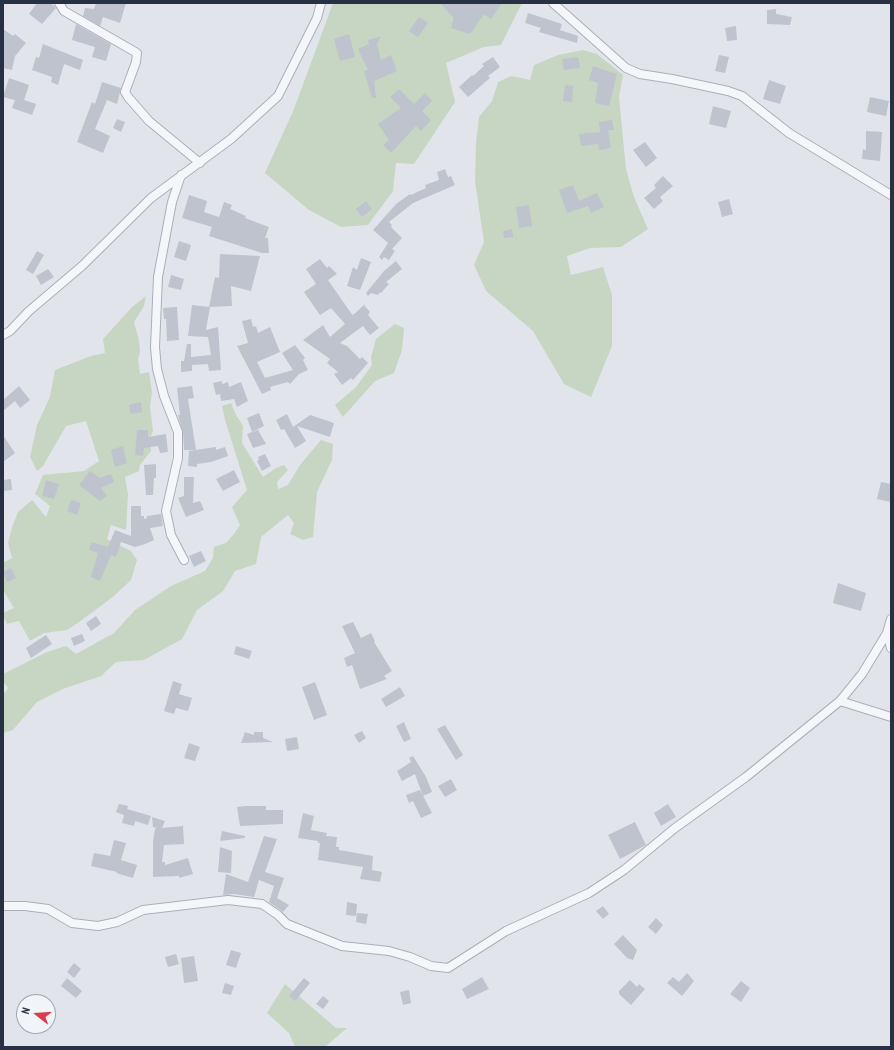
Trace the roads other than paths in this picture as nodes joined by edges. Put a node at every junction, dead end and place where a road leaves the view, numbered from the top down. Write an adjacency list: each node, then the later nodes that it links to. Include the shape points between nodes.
1 (59, 3): 4 (street, via 64,11 137,53 125,92 149,121)
2 (321, 3): 4 (street, via 317,18 278,96)
3 (553, 3): 6 (street, via 626,68 640,74 728,90 742,96 789,133)
4 (200, 163): 5 (street)
5 (182, 174): 7 (street, via 151,198 82,266); 8 (street, via 169,215 158,277 155,347 157,369 164,396 178,432 178,458 166,511 171,535)
6 (891, 195)
7 (3, 335)
8 (184, 560)
9 (891, 619): 10 (street)
10 (887, 633): 11 (street); 12 (street, via 862,674)
11 (891, 648)
12 (840, 701): 13 (street); 14 (street, via 624,870 589,893 506,931 448,968 431,966 389,951 342,946 287,924 262,904 228,900 143,910 117,922 98,926 72,923 48,909)
13 (891, 717)
14 (3, 906)

